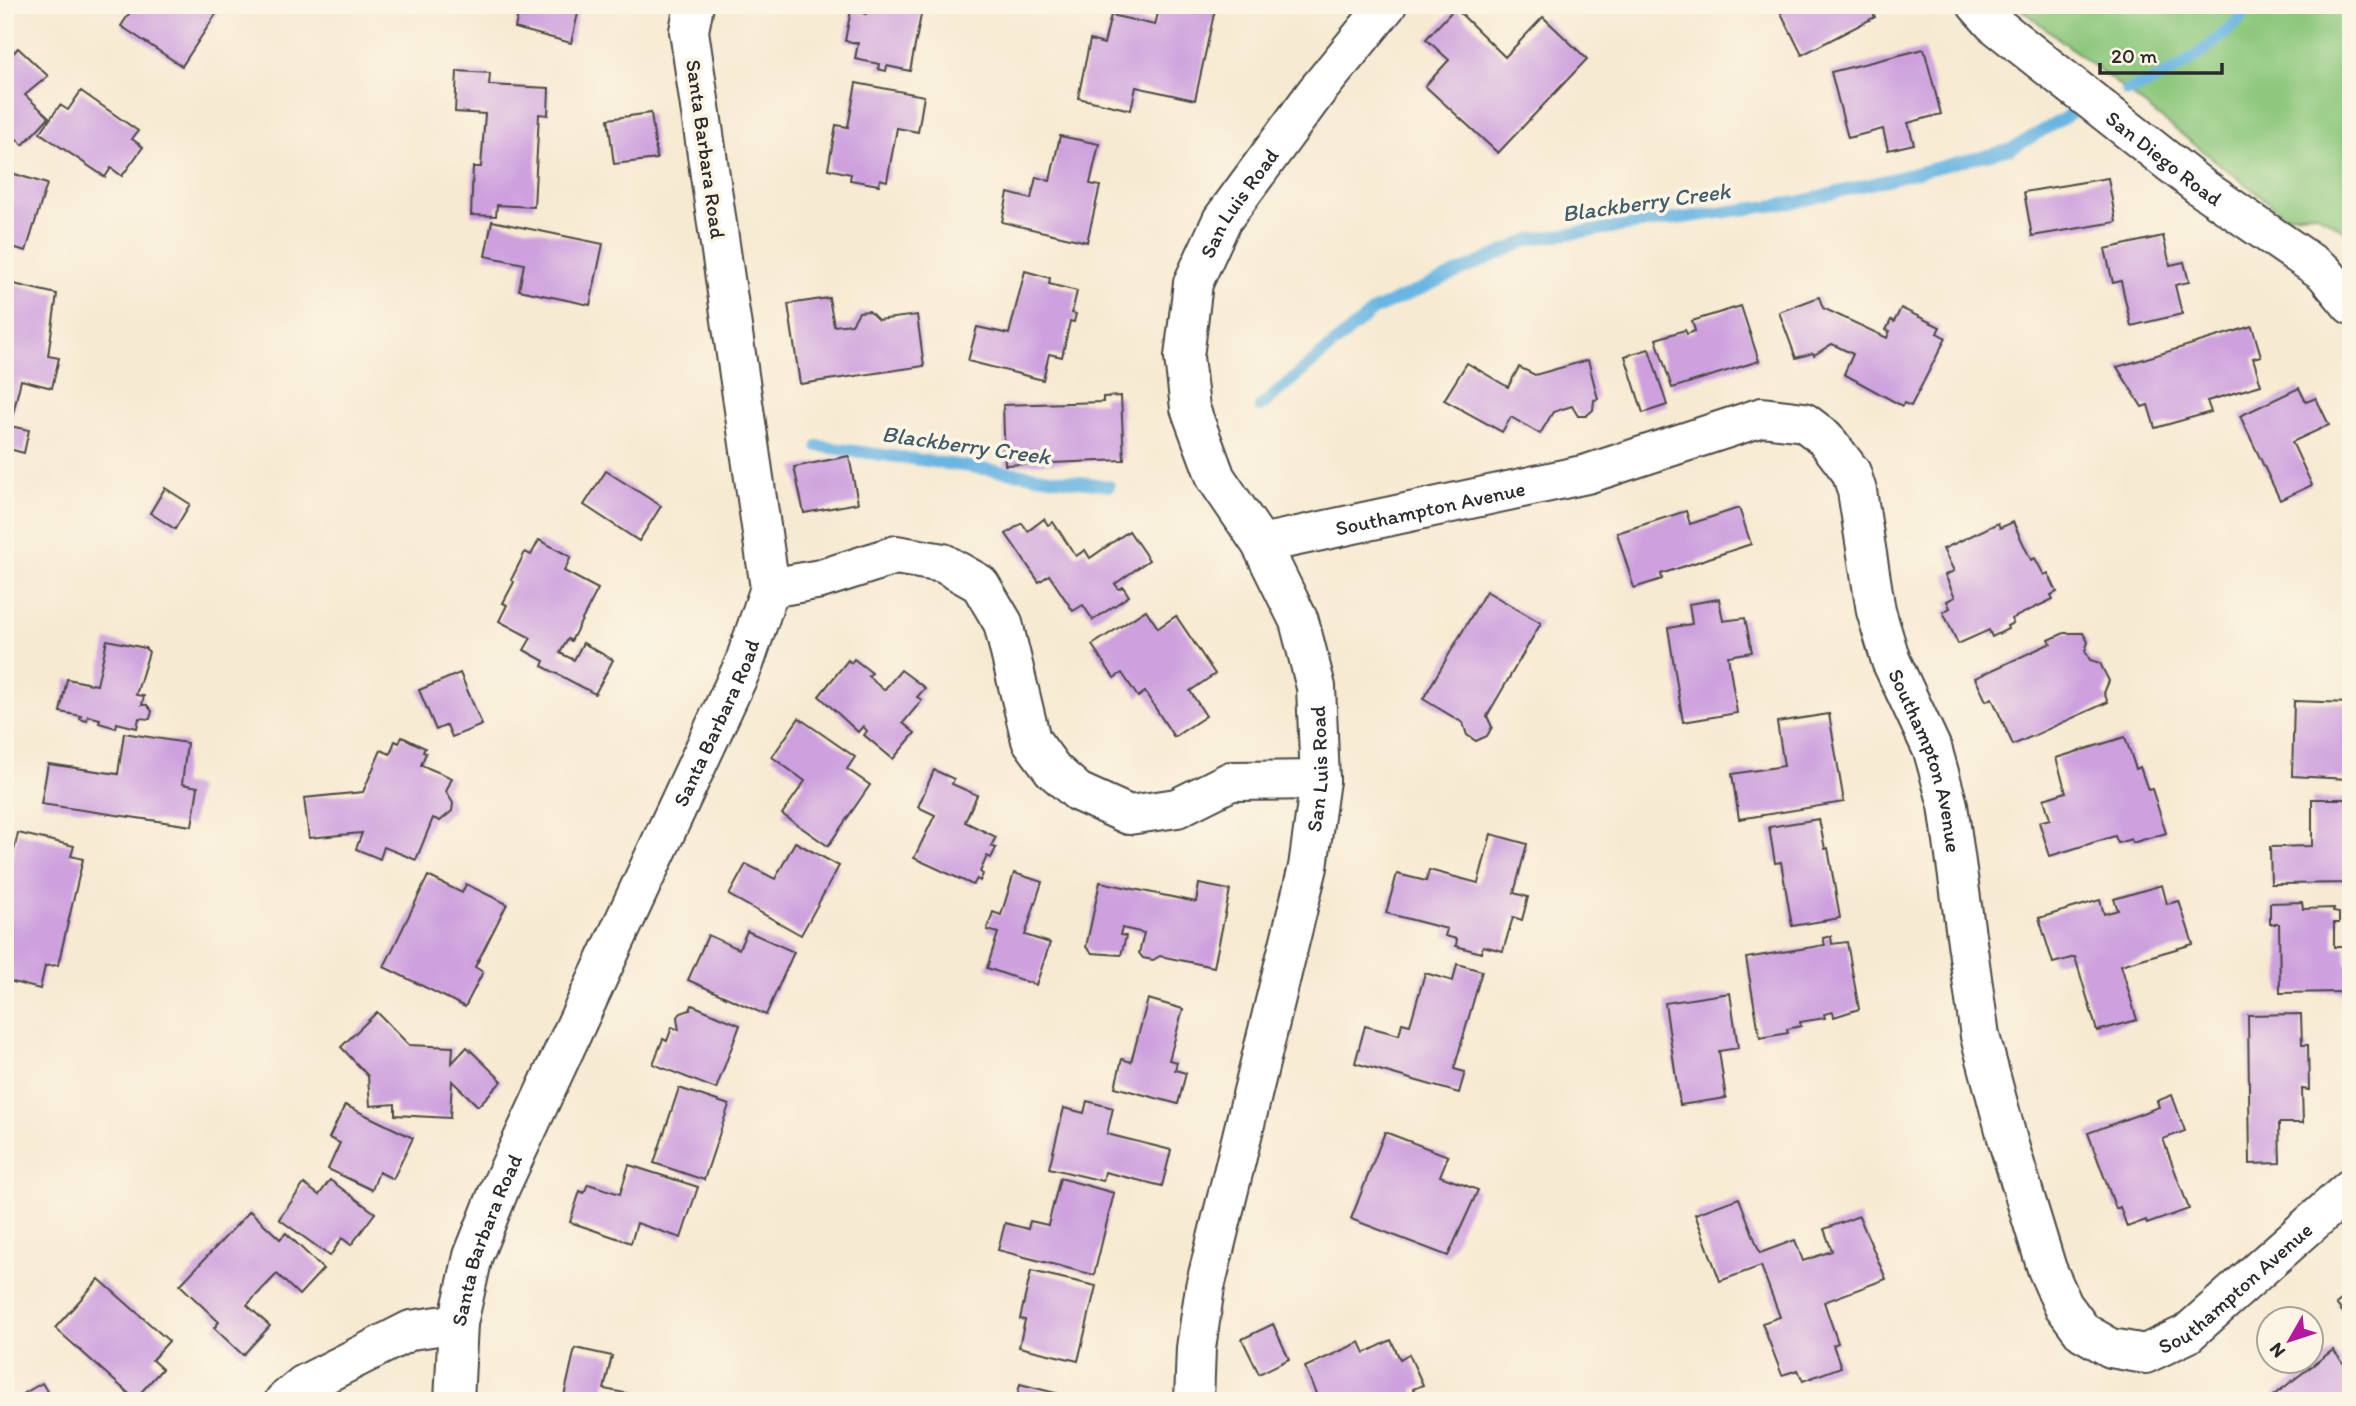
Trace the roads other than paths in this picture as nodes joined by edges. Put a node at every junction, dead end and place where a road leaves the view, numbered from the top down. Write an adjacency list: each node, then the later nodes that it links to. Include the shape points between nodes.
1 (694, 5): 6 (street, Santa Barbara Road, via 689,31)
2 (1977, 5): 4 (street, San Diego Road, via 2202,188 2324,272)
3 (1367, 15): 5 (street, San Luis Road, via 1222,220 1193,283 1184,357 1191,408 1216,478)
4 (2351, 305)
5 (1261, 544): 7 (street, San Luis Road, via 1299,621 1316,687); 8 (street, Southampton Avenue, via 1587,474 1762,417 1804,422 1825,438 1851,472 1857,491 1876,611 1891,661 1933,751 1948,805 1980,1036 2008,1145 2063,1305 2083,1332 2111,1349 2145,1354 2187,1334)
6 (770, 589): 7 (street, via 821,579 896,555 943,563 980,584 1003,623 1031,740 1053,770 1078,792 1129,815 1177,808 1231,781); 9 (street, Santa Barbara Road, via 744,664 500,1188 473,1256)
7 (1320, 780): 12 (street, San Luis Road, via 1308,867 1205,1287)
8 (2351, 1188)
9 (458, 1323): 10 (street, via 411,1331 303,1385); 11 (street, Santa Barbara Road)
10 (284, 1401)
11 (454, 1401)
12 (1194, 1401)

